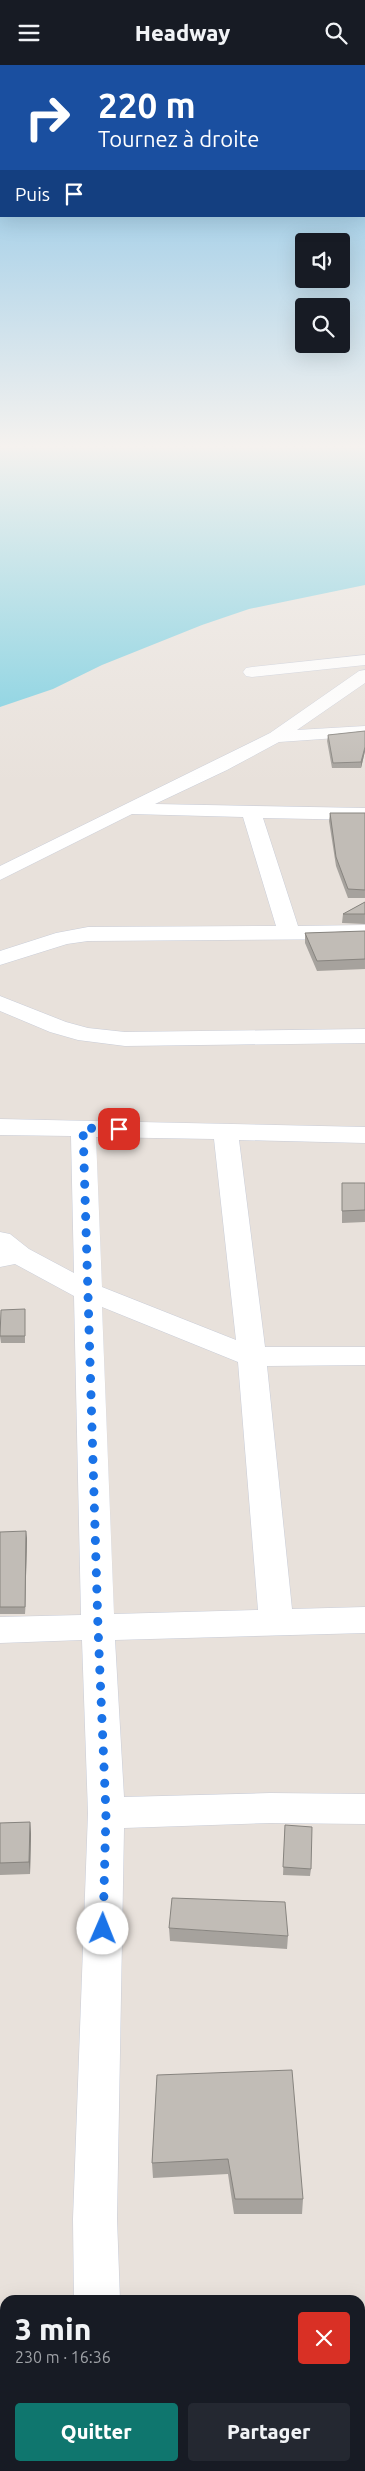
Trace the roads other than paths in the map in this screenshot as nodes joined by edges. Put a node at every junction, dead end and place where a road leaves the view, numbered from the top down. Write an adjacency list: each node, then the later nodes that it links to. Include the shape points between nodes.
1 (365, 660): 2 (street)
2 (252, 672)
3 (365, 675): 5 (street)
4 (365, 731): 5 (street)
5 (275, 737): 6 (street)
6 (127, 809): 7 (street); 9 (street)
7 (252, 813): 8 (street); 10 (street)
8 (365, 814)
9 (0, 874)
10 (289, 932): 11 (street); 12 (street, via 88,934 64,937)
11 (365, 932)
12 (0, 958)
13 (0, 1003): 14 (street, via 58,1027 86,1035 125,1039)
14 (365, 1036)
15 (0, 1127): 16 (street)
16 (83, 1128): 17 (street); 20 (street)
17 (226, 1133): 18 (street); 22 (street)
18 (365, 1135)
19 (6, 1251): 20 (street)
20 (87, 1291): 22 (street); 25 (street)
21 (365, 1356): 22 (street)
22 (252, 1357): 24 (street)
23 (365, 1620): 24 (street)
24 (276, 1621): 25 (street)
25 (98, 1628): 26 (street); 28 (street)
26 (0, 1630)
27 (365, 1809): 28 (street)
28 (106, 1813): 29 (street, via 95,2219)
29 (97, 2295)

